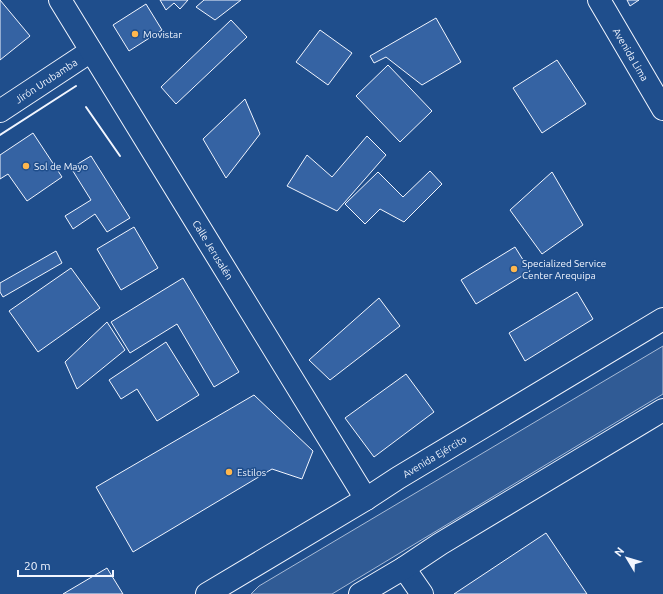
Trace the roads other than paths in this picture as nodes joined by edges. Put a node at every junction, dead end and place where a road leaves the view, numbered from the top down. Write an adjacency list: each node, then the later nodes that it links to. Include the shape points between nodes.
1 (60, 0): 3 (main road, Calle Jerusalén)
2 (599, 0): 4 (main road, Avenida Lima)
3 (91, 51): 5 (main road, Jirón Urubamba); 8 (main road, Calle Jerusalén)
4 (663, 109)
5 (0, 111)
6 (663, 319): 8 (main road, Avenida Ejército, via 398,478)
7 (663, 410): 9 (main road)
8 (366, 500): 10 (main road, Avenida Ejército)
9 (404, 568): 11 (main road); 12 (main road)
10 (218, 591)
11 (360, 594)
12 (422, 594)

